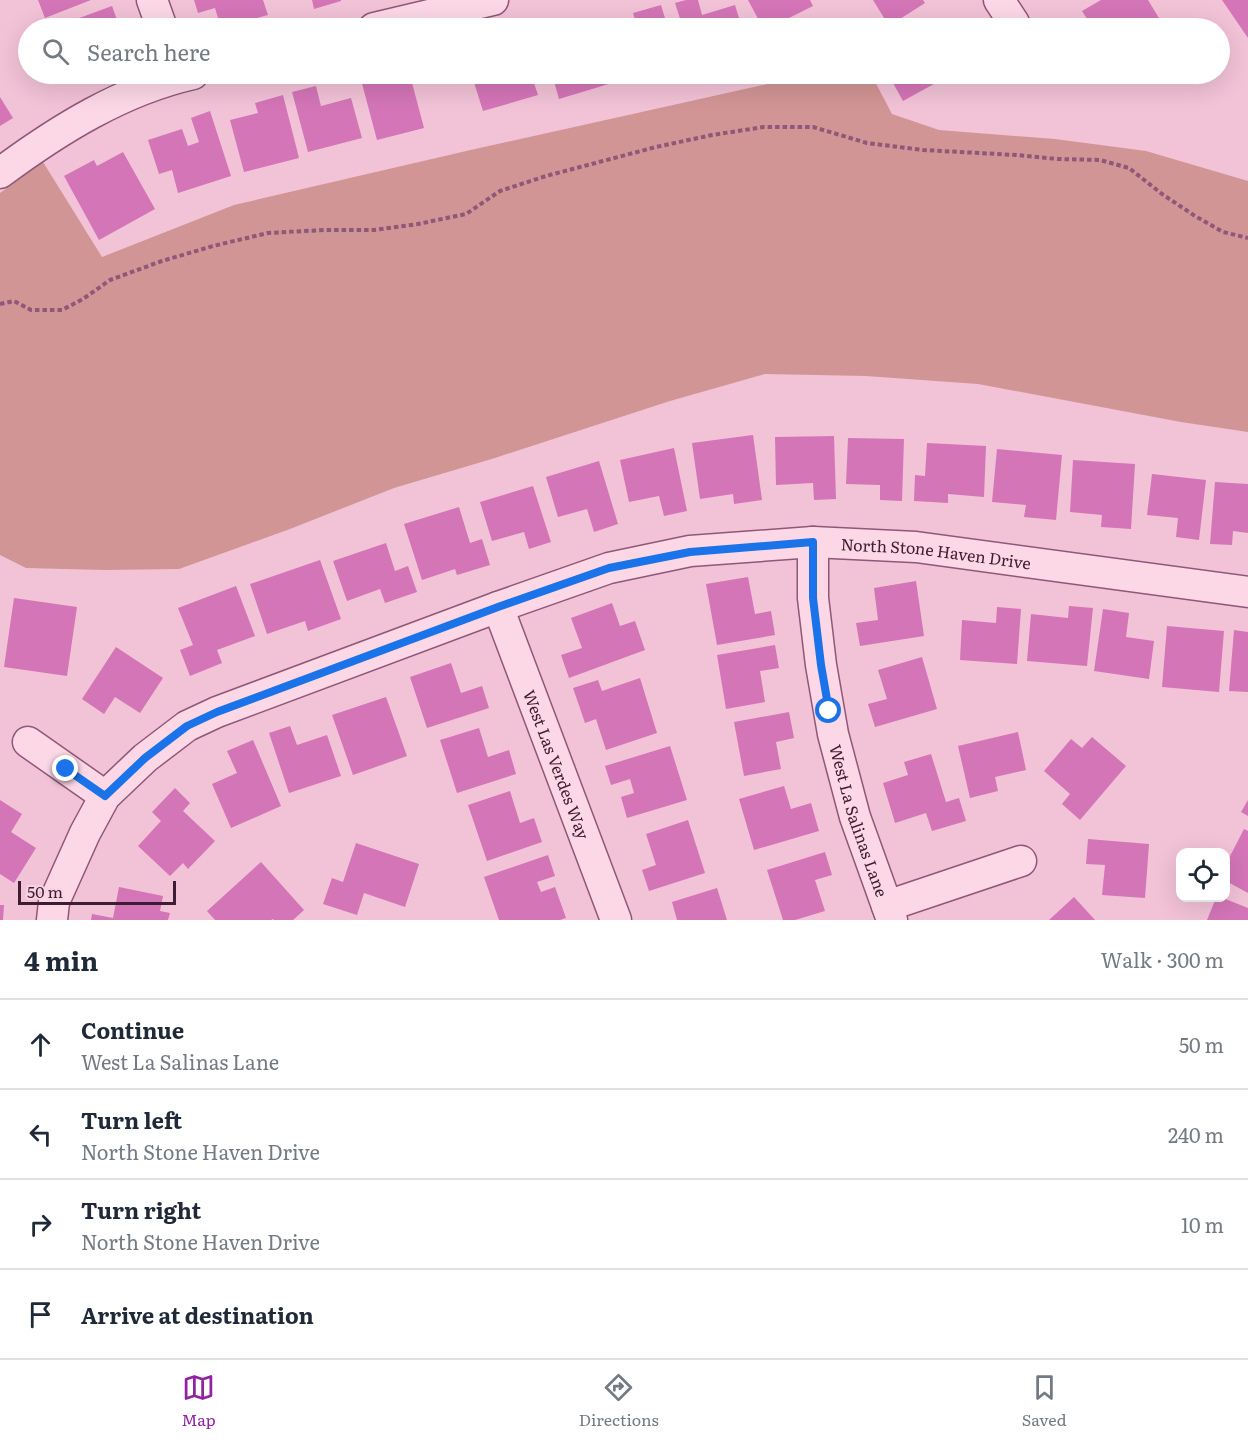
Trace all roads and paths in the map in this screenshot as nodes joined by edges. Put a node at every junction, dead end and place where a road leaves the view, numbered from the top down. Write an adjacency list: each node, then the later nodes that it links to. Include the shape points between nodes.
1 (152, 0): 5 (street)
2 (493, 0): 4 (street)
3 (999, 0): 7 (street)
4 (427, 7): 6 (street)
5 (158, 18)
6 (399, 18)
7 (1011, 18)
8 (158, 84): 9 (street, via 78,120)
9 (0, 173)
10 (1248, 238): 11 (path, via 1223,232 1195,216 1130,168 1100,160 923,150 867,143 813,127 764,127 656,147 546,176 500,191 457,216 374,231 268,233 213,246 110,280 62,310 31,310 14,301)
11 (0, 304)
12 (813, 542): 13 (street, North Stone Haven Drive, via 916,547); 14 (street, North Stone Haven Drive, via 690,552 609,568); 18 (street, West La Salinas Lane, via 813,598 833,734 855,817)
13 (1248, 592)
14 (498, 607): 16 (street, North Stone Haven Drive, via 187,726); 20 (street, West Las Verdes Way)
15 (28, 742): 16 (street)
16 (105, 796): 19 (street, North Stone Haven Drive, via 54,902)
17 (1021, 861): 18 (street)
18 (889, 913)
19 (52, 920)
20 (616, 920)

